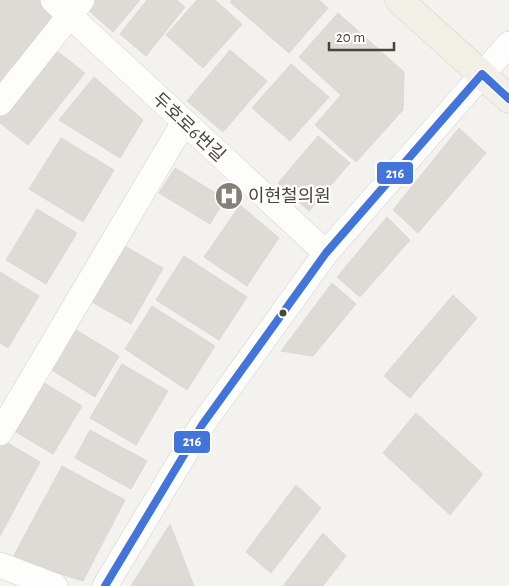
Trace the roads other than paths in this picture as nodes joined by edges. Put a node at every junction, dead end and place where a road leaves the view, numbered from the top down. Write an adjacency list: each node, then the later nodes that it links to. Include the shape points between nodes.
1 (399, 0): 4 (main road)
2 (67, 5): 6 (street); 7 (street, 두호로6번길)
3 (509, 44): 4 (street)
4 (482, 74): 5 (main road); 8 (street)
5 (509, 99)
6 (0, 103)
7 (184, 122): 8 (street, 두호로6번길); 9 (street)
8 (326, 252): 12 (street, via 202,425)
9 (0, 433)
10 (0, 565): 11 (street)
11 (55, 586)
12 (105, 586)

